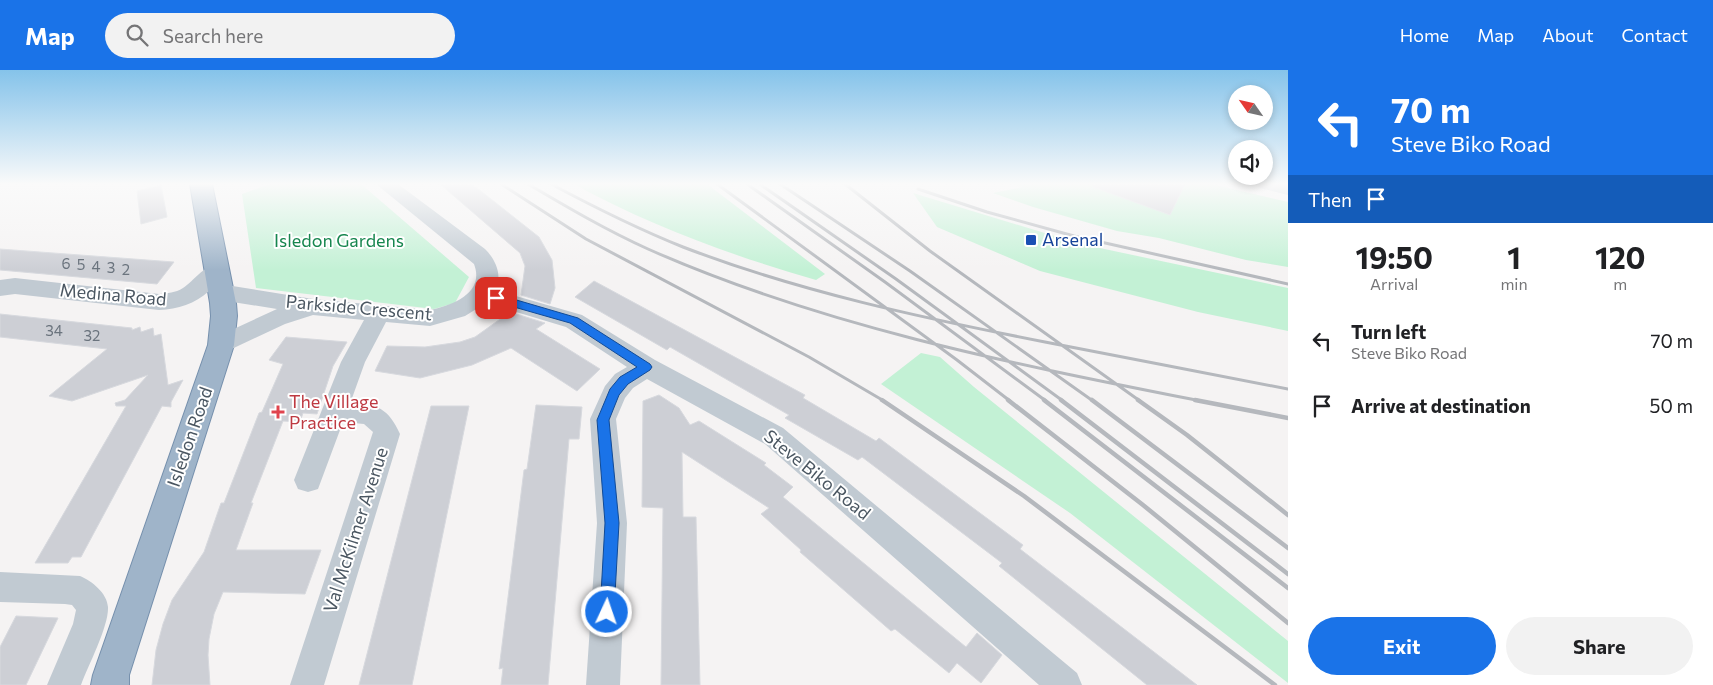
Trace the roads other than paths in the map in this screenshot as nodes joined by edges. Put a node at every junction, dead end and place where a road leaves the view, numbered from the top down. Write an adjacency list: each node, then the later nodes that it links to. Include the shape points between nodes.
1 (207, 213): 3 (highway, Isledon Road)
2 (426, 213): 5 (street, via 483,260 488,281)
3 (218, 282): 4 (street, Medina Road, via 174,302 15,286); 6 (street, Parkside Crescent); 8 (highway, Isledon Road, via 224,316)
4 (0, 288)
5 (481, 294): 7 (street, Parkside Crescent, via 449,314 430,318); 9 (street, Steve Biko Road, via 574,321)
6 (314, 307): 7 (street, Parkside Crescent); 8 (street, via 277,318)
7 (379, 314): 10 (street, via 353,362)
8 (221, 345): 14 (highway, Isledon Road)
9 (646, 367): 16 (street, via 624,380 614,392 603,420 612,523); 17 (street, Steve Biko Road, via 774,436)
10 (335, 411): 11 (street); 15 (street, Val McKilmer Avenue, via 366,413 384,425 387,434)
11 (308, 480)
12 (0, 587): 13 (street, via 80,591 92,606 89,624)
13 (64, 685)
14 (110, 685)
15 (307, 685)
16 (602, 685)
17 (1065, 685)

